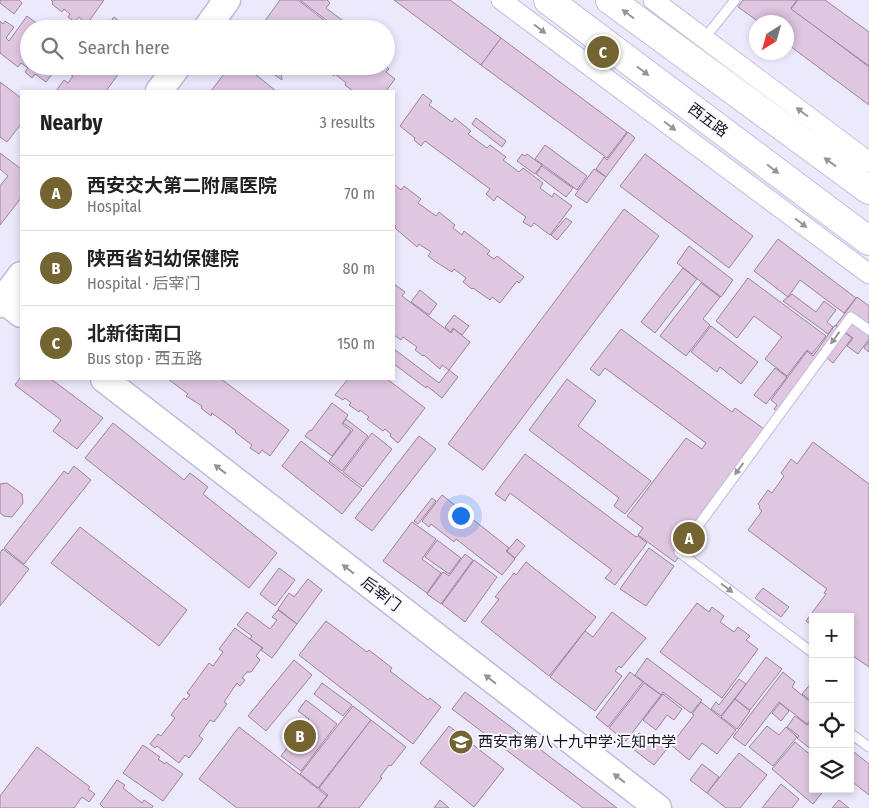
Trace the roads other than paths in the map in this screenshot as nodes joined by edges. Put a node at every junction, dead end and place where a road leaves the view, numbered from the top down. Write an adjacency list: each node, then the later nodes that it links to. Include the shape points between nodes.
1 (227, 0): 7 (street)
2 (501, 0): 14 (street, one-way to 14)
3 (548, 0): 13 (main road, 西五路, one-way to 13)
4 (610, 0): 8 (main road, one-way to 4)
5 (653, 0): 8 (street)
6 (735, 0): 8 (lane)
7 (213, 20)
8 (697, 49): 11 (street, one-way to 8); 12 (main road, one-way to 8)
9 (171, 75): 10 (street)
10 (160, 90)
11 (869, 162)
12 (869, 190)
13 (869, 241)
14 (869, 274)
15 (20, 277): 16 (street)
16 (6, 304)
17 (869, 330): 19 (lane, one-way to 19, via 851,317 679,552)
18 (105, 380): 22 (street, 后宰门, one-way to 18)
19 (809, 650)
20 (854, 736): 21 (lane)
21 (869, 747)
22 (658, 808)

